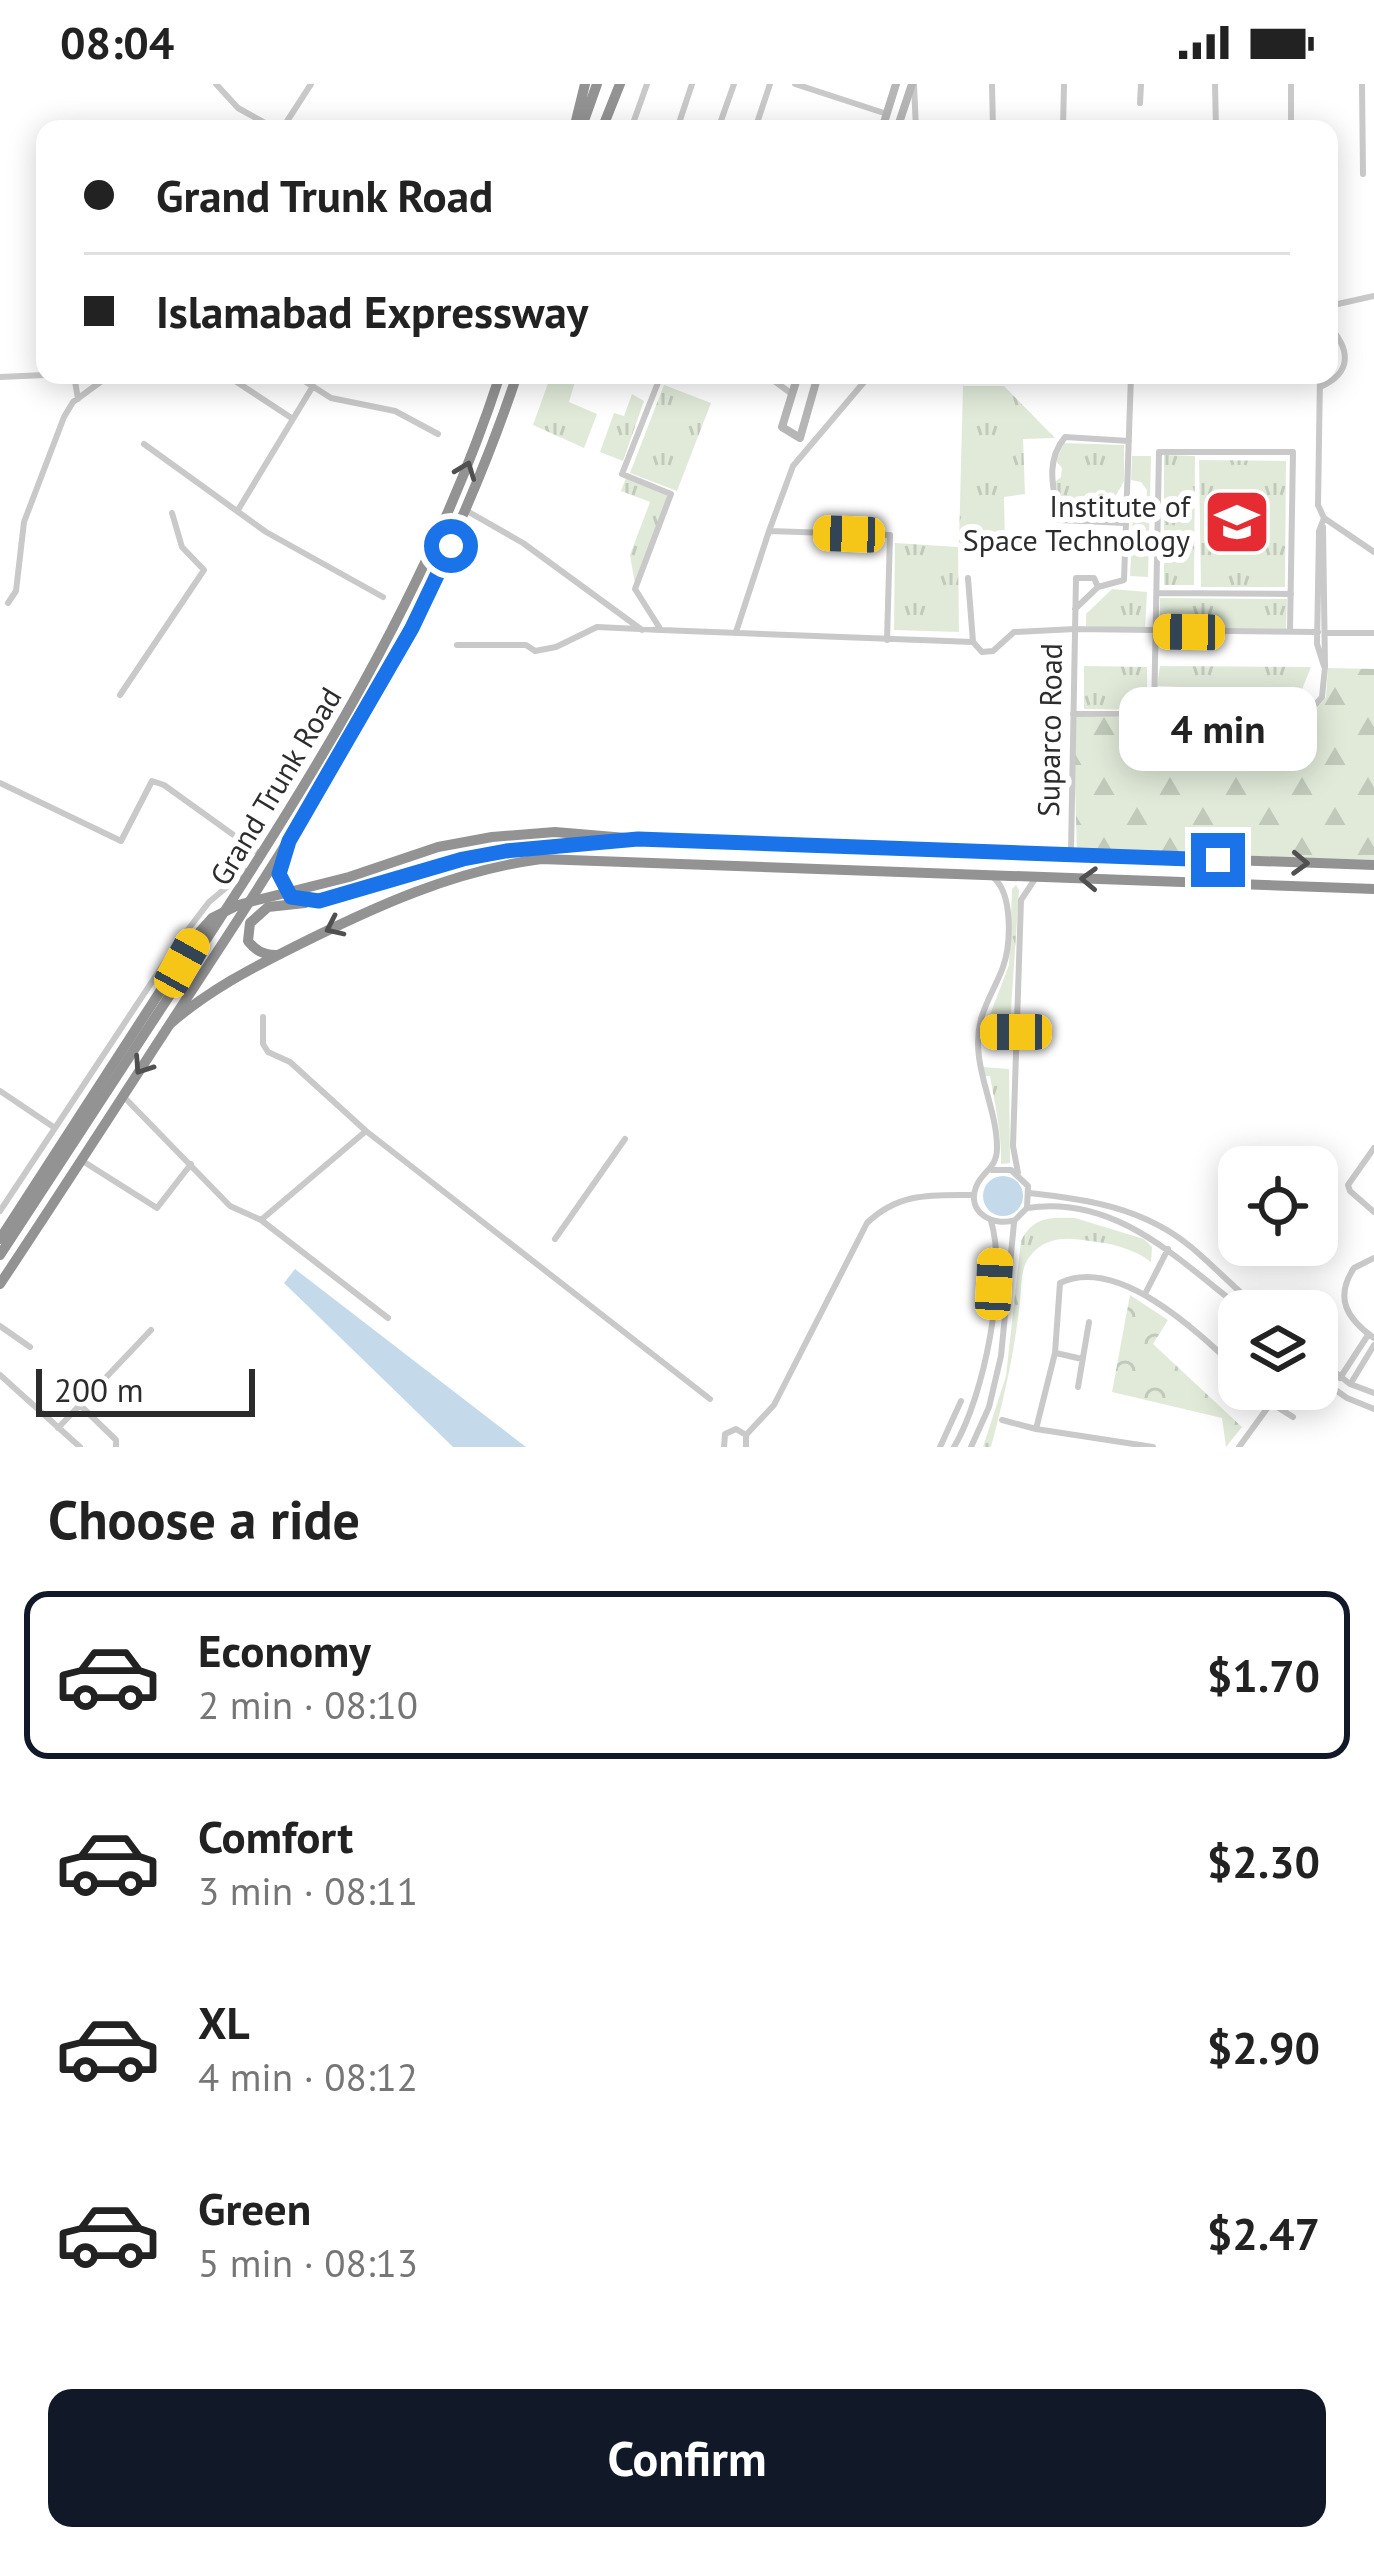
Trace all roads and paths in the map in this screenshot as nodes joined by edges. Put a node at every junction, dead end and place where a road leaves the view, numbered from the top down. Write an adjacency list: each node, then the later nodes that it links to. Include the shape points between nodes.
1 (216, 84): 21 (street)
2 (311, 84): 22 (street)
3 (585, 84): 23 (highway)
4 (597, 84): 24 (highway)
5 (617, 84): 25 (highway)
6 (647, 84): 26 (street)
7 (692, 84): 27 (street)
8 (734, 84): 28 (street)
9 (770, 84): 29 (street)
10 (795, 84): 20 (street)
11 (896, 84): 20 (street)
12 (913, 84): 31 (street); 32 (street)
13 (992, 84): 33 (street)
14 (1064, 84): 34 (street)
15 (1141, 84): 19 (street)
16 (1215, 84): 35 (street)
17 (1291, 84): 36 (street)
18 (1362, 84): 37 (street)
19 (1140, 103)
20 (887, 114): 30 (street)
21 (261, 120)
22 (285, 120)
23 (579, 120)
24 (582, 120)
25 (603, 120)
26 (634, 120)
27 (680, 120)
28 (721, 120)
29 (758, 120)
30 (885, 120)
31 (900, 120)
32 (915, 120)
33 (993, 120)
34 (1063, 120)
35 (1216, 120)
36 (1291, 120)
37 (1363, 174)
38 (1374, 296): 39 (street)
39 (1338, 305)
40 (1338, 339): 42 (street, via 1346,351)
41 (36, 375): 43 (street)
42 (1338, 376)
43 (0, 377)
44 (76, 384): 60 (street)
45 (98, 384): 60 (street)
46 (240, 384): 61 (street)
47 (310, 384): 57 (street)
48 (497, 384): 97 (highway, Grand Trunk Road, one-way to 48, via 399,622)
49 (514, 384): 66 (highway, Grand Trunk Road)
50 (657, 384): 81 (street, via 622,474 671,494 635,590)
51 (778, 384): 59 (street)
52 (795, 384): 59 (street)
53 (815, 384): 59 (street, via 800,439 782,427)
54 (861, 384): 70 (street, via 793,466)
55 (1131, 384): 63 (street)
56 (1325, 384): 58 (street)
57 (313, 386): 61 (street); 62 (street, via 331,398 395,411)
58 (1320, 387): 69 (street)
59 (792, 394)
60 (78, 399): 77 (street, via 23,522)
61 (293, 419): 65 (street)
62 (438, 434)
63 (1129, 441): 68 (street); 68 (street, via 1065,437 1050,474 1060,520)
64 (144, 444): 65 (street)
65 (238, 510): 76 (street)
66 (467, 511): 79 (street); 95 (highway, Grand Trunk Road, via 412,628)
67 (172, 514): 90 (street, via 182,547 204,570)
68 (1126, 523): 73 (street, via 1124,580)
69 (1323, 523): 71 (street); 85 (street)
70 (769, 531): 83 (street); 87 (street, via 890,535)
71 (1374, 552)
72 (968, 578): 88 (street)
73 (1098, 587): 78 (street, Suparco Road); 78 (street, Suparco Road, via 1094,578 1076,578)
74 (1157, 593): 75 (street); 75 (street, via 1159,452 1293,452); 84 (street)
75 (1291, 593): 82 (street)
76 (383, 597)
77 (8, 603)
78 (1076, 609): 80 (street, Suparco Road)
79 (642, 629): 81 (street); 89 (street, via 597,628 535,651)
80 (1075, 629): 84 (street); 88 (street, via 1014,632 993,651); 91 (street, Suparco Road)
81 (661, 630): 83 (street)
82 (1290, 631): 84 (street); 85 (street)
83 (736, 632): 87 (street)
84 (1156, 632): 92 (street)
85 (1321, 633): 86 (street); 92 (street, via 1322,698 1310,711)
86 (1374, 633)
87 (887, 640): 88 (street)
88 (973, 642)
89 (457, 645)
90 (120, 695)
91 (1072, 714): 92 (street); 96 (street, Suparco Road)
92 (1154, 714)
93 (0, 783): 97 (street, via 121,841 152,781 164,784)
94 (638, 839): 96 (highway); 102 (highway, via 463,859); 126 (highway, bridge, via 492,837 260,897 212,918)
95 (289, 841): 102 (highway, via 283,887 291,897); 105 (highway, Grand Trunk Road)
96 (1071, 853): 98 (highway, one-way to 98)
97 (262, 856): 110 (street, via 209,902 177,944); 129 (highway, Grand Trunk Road)
98 (1374, 866)
99 (992, 876): 100 (highway); 103 (highway, one-way to 103, via 541,860 452,876); 106 (street, via 1006,896 1006,951)
100 (1037, 877): 101 (highway, one-way to 100); 107 (street, via 1021,900)
101 (1374, 889)
102 (319, 901): 103 (highway, via 255,914 248,940 259,952)
103 (279, 955): 105 (highway, via 210,991)
104 (263, 1017): 111 (street, via 264,1048)
105 (170, 1024): 109 (highway, Grand Trunk Road, one-way to 109)
106 (979, 1032): 107 (street); 116 (street, via 997,1148)
107 (1016, 1032): 117 (street)
108 (0, 1091): 110 (street)
109 (122, 1096): 114 (highway, Grand Trunk Road); 115 (street)
110 (55, 1128): 121 (street)
111 (366, 1131): 123 (street); 150 (street)
112 (626, 1139): 127 (street)
113 (1373, 1150): 122 (street, via 1348,1184)
114 (81, 1160): 115 (street, via 157,1208); 131 (highway, Grand Trunk Road)
115 (191, 1164): 123 (street, via 230,1206)
116 (992, 1170): 117 (street); 119 (street)
117 (1019, 1174): 118 (street)
118 (1029, 1193): 120 (street); 133 (street, via 1138,1214 1187,1244)
119 (974, 1195): 125 (street); 160 (street, via 902,1198 867,1223 774,1405)
120 (1027, 1208): 124 (street); 128 (street, via 1067,1204)
121 (0, 1211)
122 (1374, 1212)
123 (261, 1220): 135 (street)
124 (1015, 1220): 125 (street); 167 (street, via 1001,1356)
125 (991, 1221): 166 (street, via 990,1336)
126 (0, 1239)
127 (555, 1239)
128 (1169, 1248): 132 (street); 134 (street)
129 (0, 1256)
130 (1374, 1258): 139 (street, via 1354,1268 1343,1294 1347,1314)
131 (0, 1283)
132 (1224, 1290)
133 (1231, 1290)
134 (1145, 1294): 141 (street, via 1089,1278 1060,1283); 142 (street)
135 (388, 1318)
136 (1089, 1322): 143 (street)
137 (0, 1326): 140 (street)
138 (151, 1330): 152 (street)
139 (1372, 1340): 145 (street); 146 (street)
140 (30, 1347)
141 (1054, 1352): 143 (street); 159 (street)
142 (1218, 1354)
143 (1082, 1359): 147 (street)
144 (0, 1375): 158 (street)
145 (1340, 1378): 146 (street)
146 (1350, 1384): 149 (street)
147 (1078, 1387)
148 (1338, 1392): 153 (street)
149 (1374, 1393)
150 (710, 1399)
151 (961, 1401): 165 (street)
152 (80, 1405): 158 (street); 162 (street)
153 (1374, 1409)
154 (1266, 1410): 169 (street)
155 (1281, 1410): 156 (street)
156 (1293, 1418)
157 (1002, 1420): 159 (street)
158 (58, 1428): 161 (street)
159 (1036, 1429): 168 (street)
160 (746, 1435): 163 (street, via 730,1430); 164 (street)
161 (80, 1447)
162 (116, 1447)
163 (724, 1447)
164 (746, 1447)
165 (940, 1447)
166 (955, 1447)
167 (971, 1447)
168 (1153, 1447)
169 (1239, 1447)

